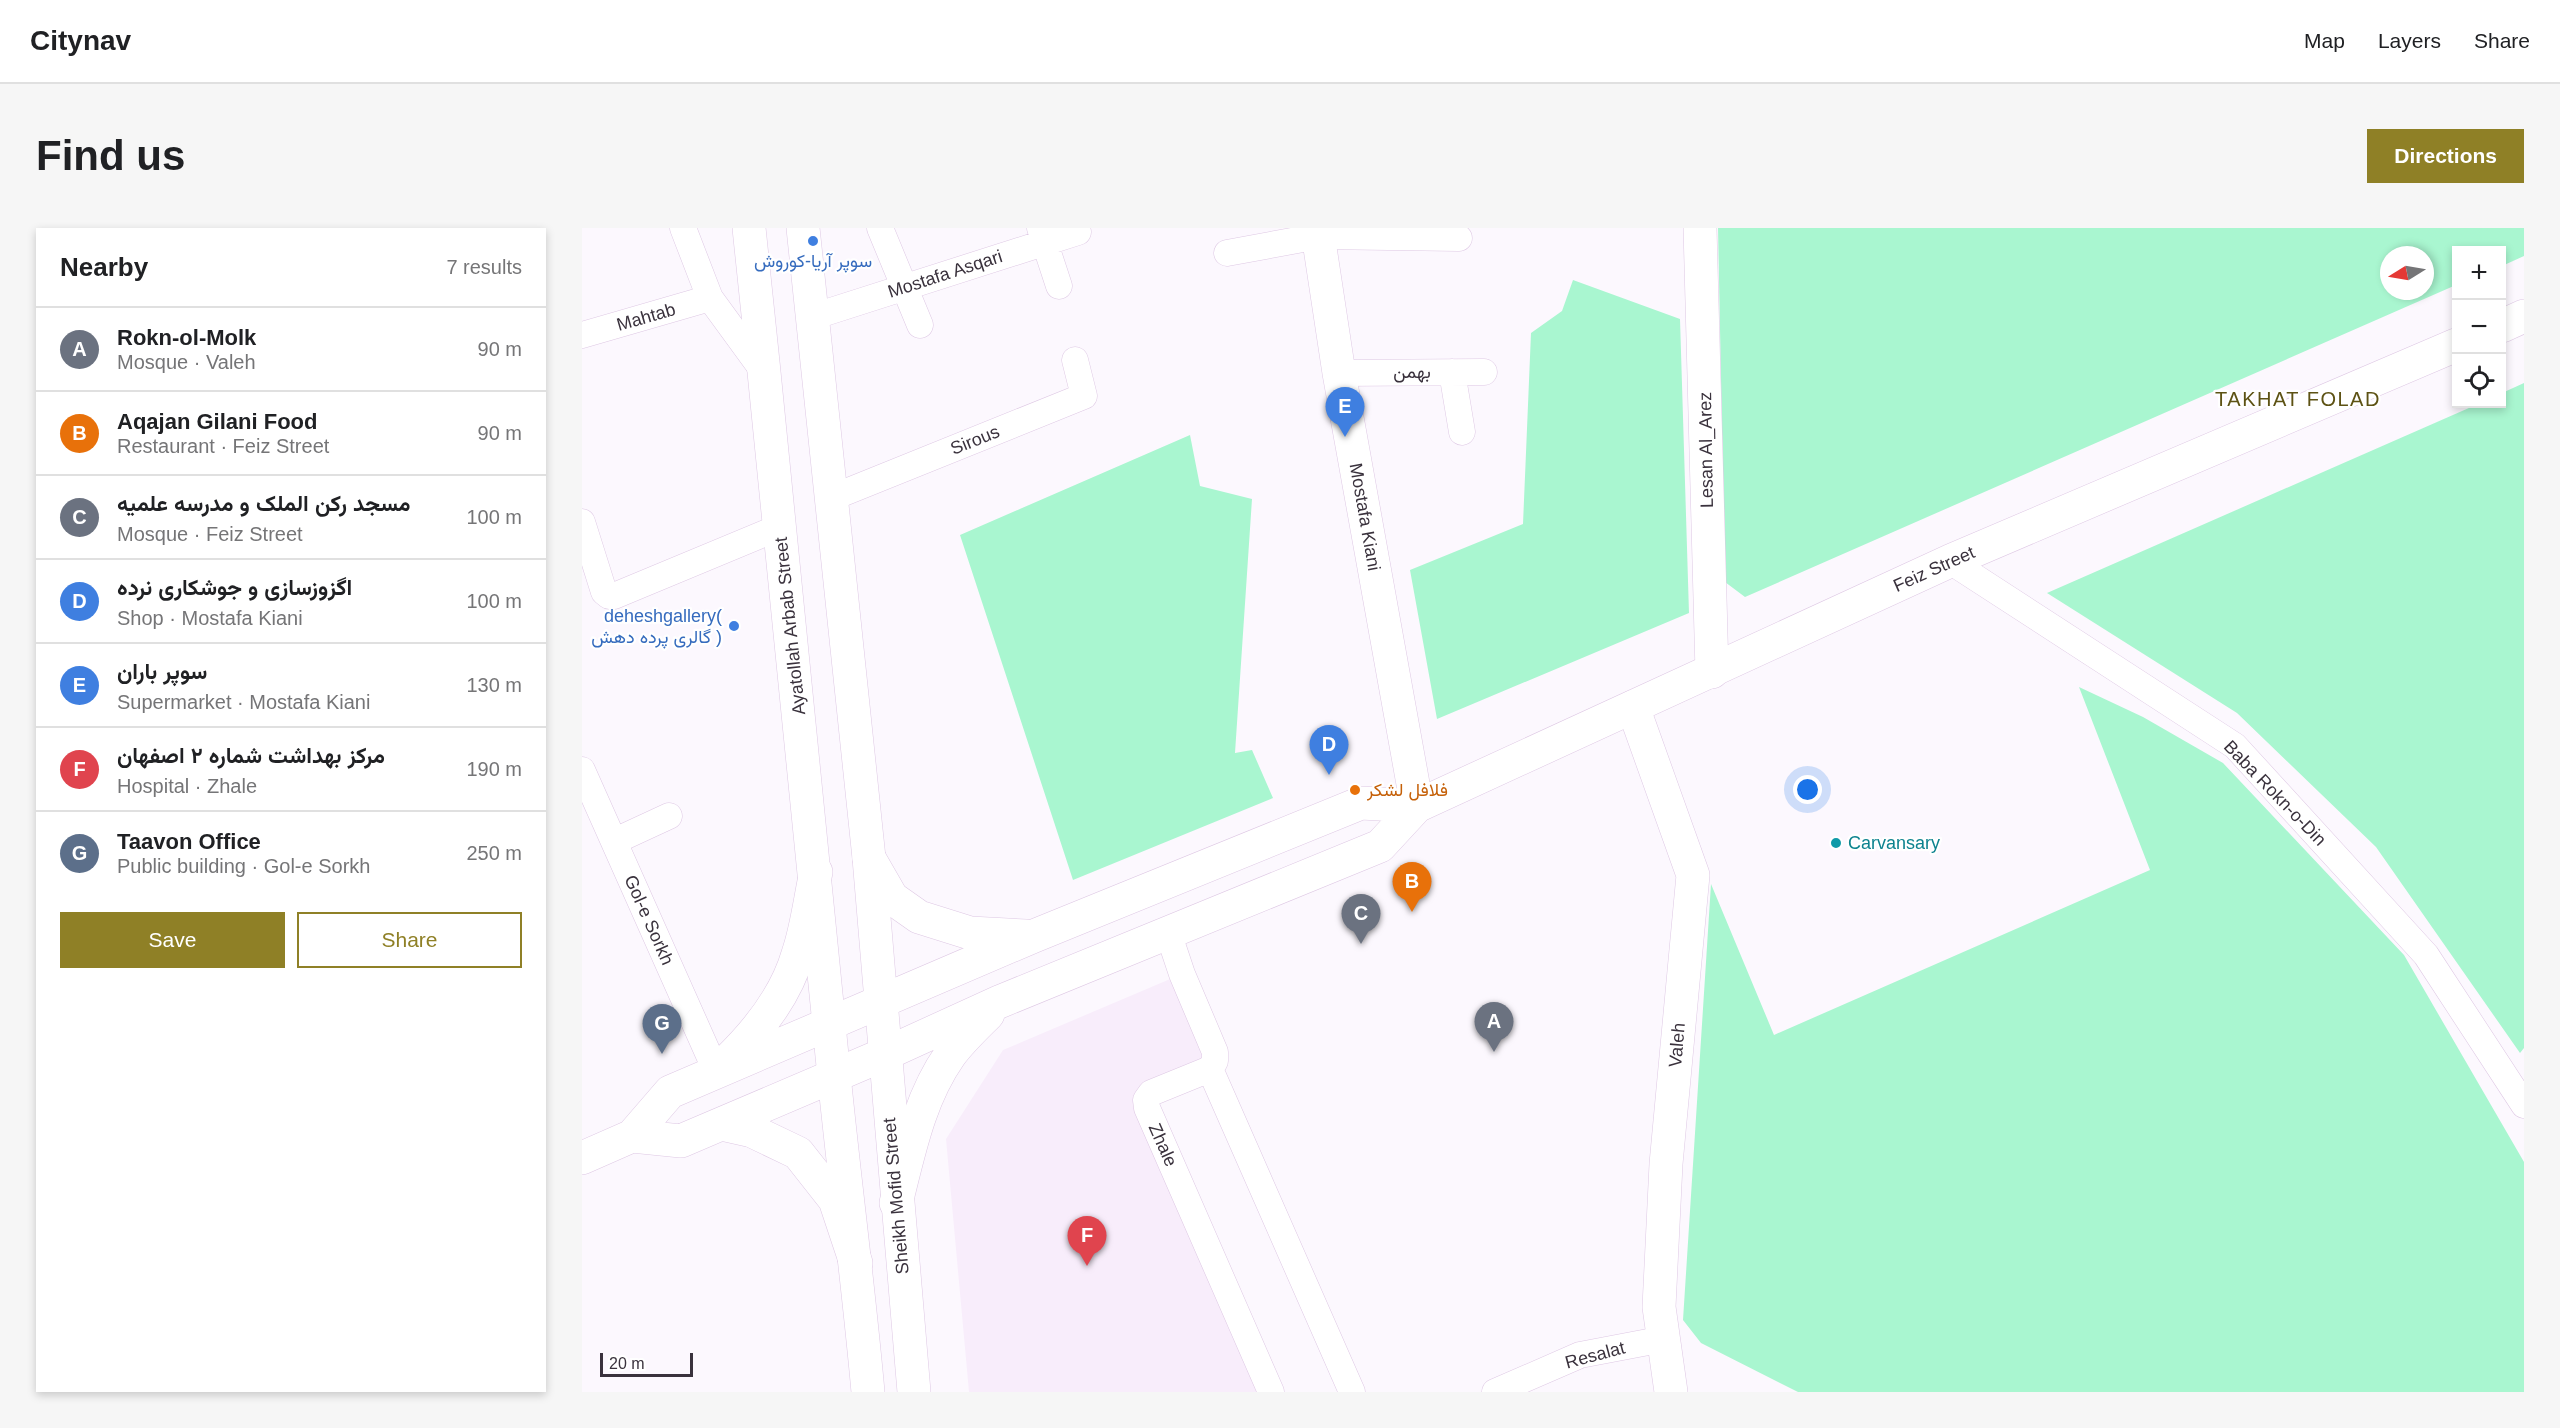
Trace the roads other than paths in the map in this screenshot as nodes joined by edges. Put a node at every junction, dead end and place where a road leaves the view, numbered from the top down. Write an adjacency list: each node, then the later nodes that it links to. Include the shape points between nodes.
1 (683, 228): 13 (street)
2 (749, 228): 21 (main road, Ayatollah Arbab Street)
3 (803, 228): 15 (main road)
4 (880, 228): 12 (street)
5 (1700, 228): 30 (main road, Lesan Al_Arez)
6 (1078, 232): 8 (street, Mostafa Asqari)
7 (1318, 232): 9 (street); 10 (street); 24 (main road, Mostafa Kiani)
8 (1042, 235): 11 (street); 12 (street, Mostafa Asqari)
9 (1460, 238)
10 (1227, 253)
11 (1059, 286)
12 (904, 287): 15 (street, Mostafa Asqari); 17 (street)
13 (710, 298): 18 (street, Mahtab); 21 (street)
14 (2524, 316): 16 (main road)
15 (812, 317): 26 (main road)
16 (2506, 324)
17 (920, 326)
18 (582, 335)
19 (2452, 347): 29 (main road, Feiz Street)
20 (1075, 360): 26 (street, Sirous, via 1084,396)
21 (764, 372): 28 (main road, Ayatollah Arbab Street)
22 (1452, 372): 23 (street, بهمن); 24 (street, بهمن); 25 (street)
23 (1484, 372)
24 (1339, 373): 33 (main road, Mostafa Kiani)
25 (1462, 432)
26 (831, 498): 36 (main road)
27 (582, 522): 28 (street, via 604,592 609,596)
28 (780, 527): 37 (main road, Ayatollah Arbab Street)
29 (1950, 561): 30 (main road, Feiz Street); 47 (street, Baba Rokn-o-Din, via 2235,746 2426,955)
30 (1712, 672): 31 (main road, Feiz Street)
31 (1634, 707): 33 (main road, Feiz Street); 53 (main road, Valeh, via 1693,875 1666,1164 1659,1306)
32 (583, 774): 35 (street, Gol-e Sorkh)
33 (1417, 806): 38 (main road, via 1380,846); 39 (main road, via 1361,802)
34 (669, 816): 35 (street)
35 (615, 841): 45 (street, Gol-e Sorkh)
36 (869, 858): 39 (main road, via 892,898 920,917 970,933); 40 (main road)
37 (816, 872): 42 (main road, Ayatollah Arbab Street); 45 (main road, via 798,954 780,997 749,1039)
38 (1168, 932): 41 (main road); 44 (street, via 1215,1052)
39 (1034, 936): 40 (main road)
40 (880, 1001): 42 (main road); 43 (main road, Sheikh Mofid Street)
41 (999, 1002): 43 (main road); 51 (main road, via 951,1054 931,1087)
42 (829, 1024): 45 (main road); 46 (main road)
43 (885, 1054): 46 (main road); 51 (main road, Sheikh Mofid Street)
44 (1210, 1069): 56 (street, Zhale, via 1151,1093 1146,1100 1147,1108); 57 (street)
45 (716, 1071): 49 (main road, via 670,1092)
46 (834, 1077): 48 (main road); 52 (main road)
47 (2524, 1105)
48 (721, 1124): 49 (main road, via 681,1141); 52 (main road, via 752,1131 798,1153 835,1200)
49 (632, 1136): 50 (main road)
50 (582, 1158)
51 (896, 1203): 55 (main road, Sheikh Mofid Street)
52 (856, 1263): 54 (main road)
53 (1664, 1339): 58 (street, Resalat, via 1580,1355); 59 (main road, Valeh)
54 (868, 1392)
55 (914, 1392)
56 (1271, 1392)
57 (1352, 1392)
58 (1495, 1392)
59 (1671, 1392)

